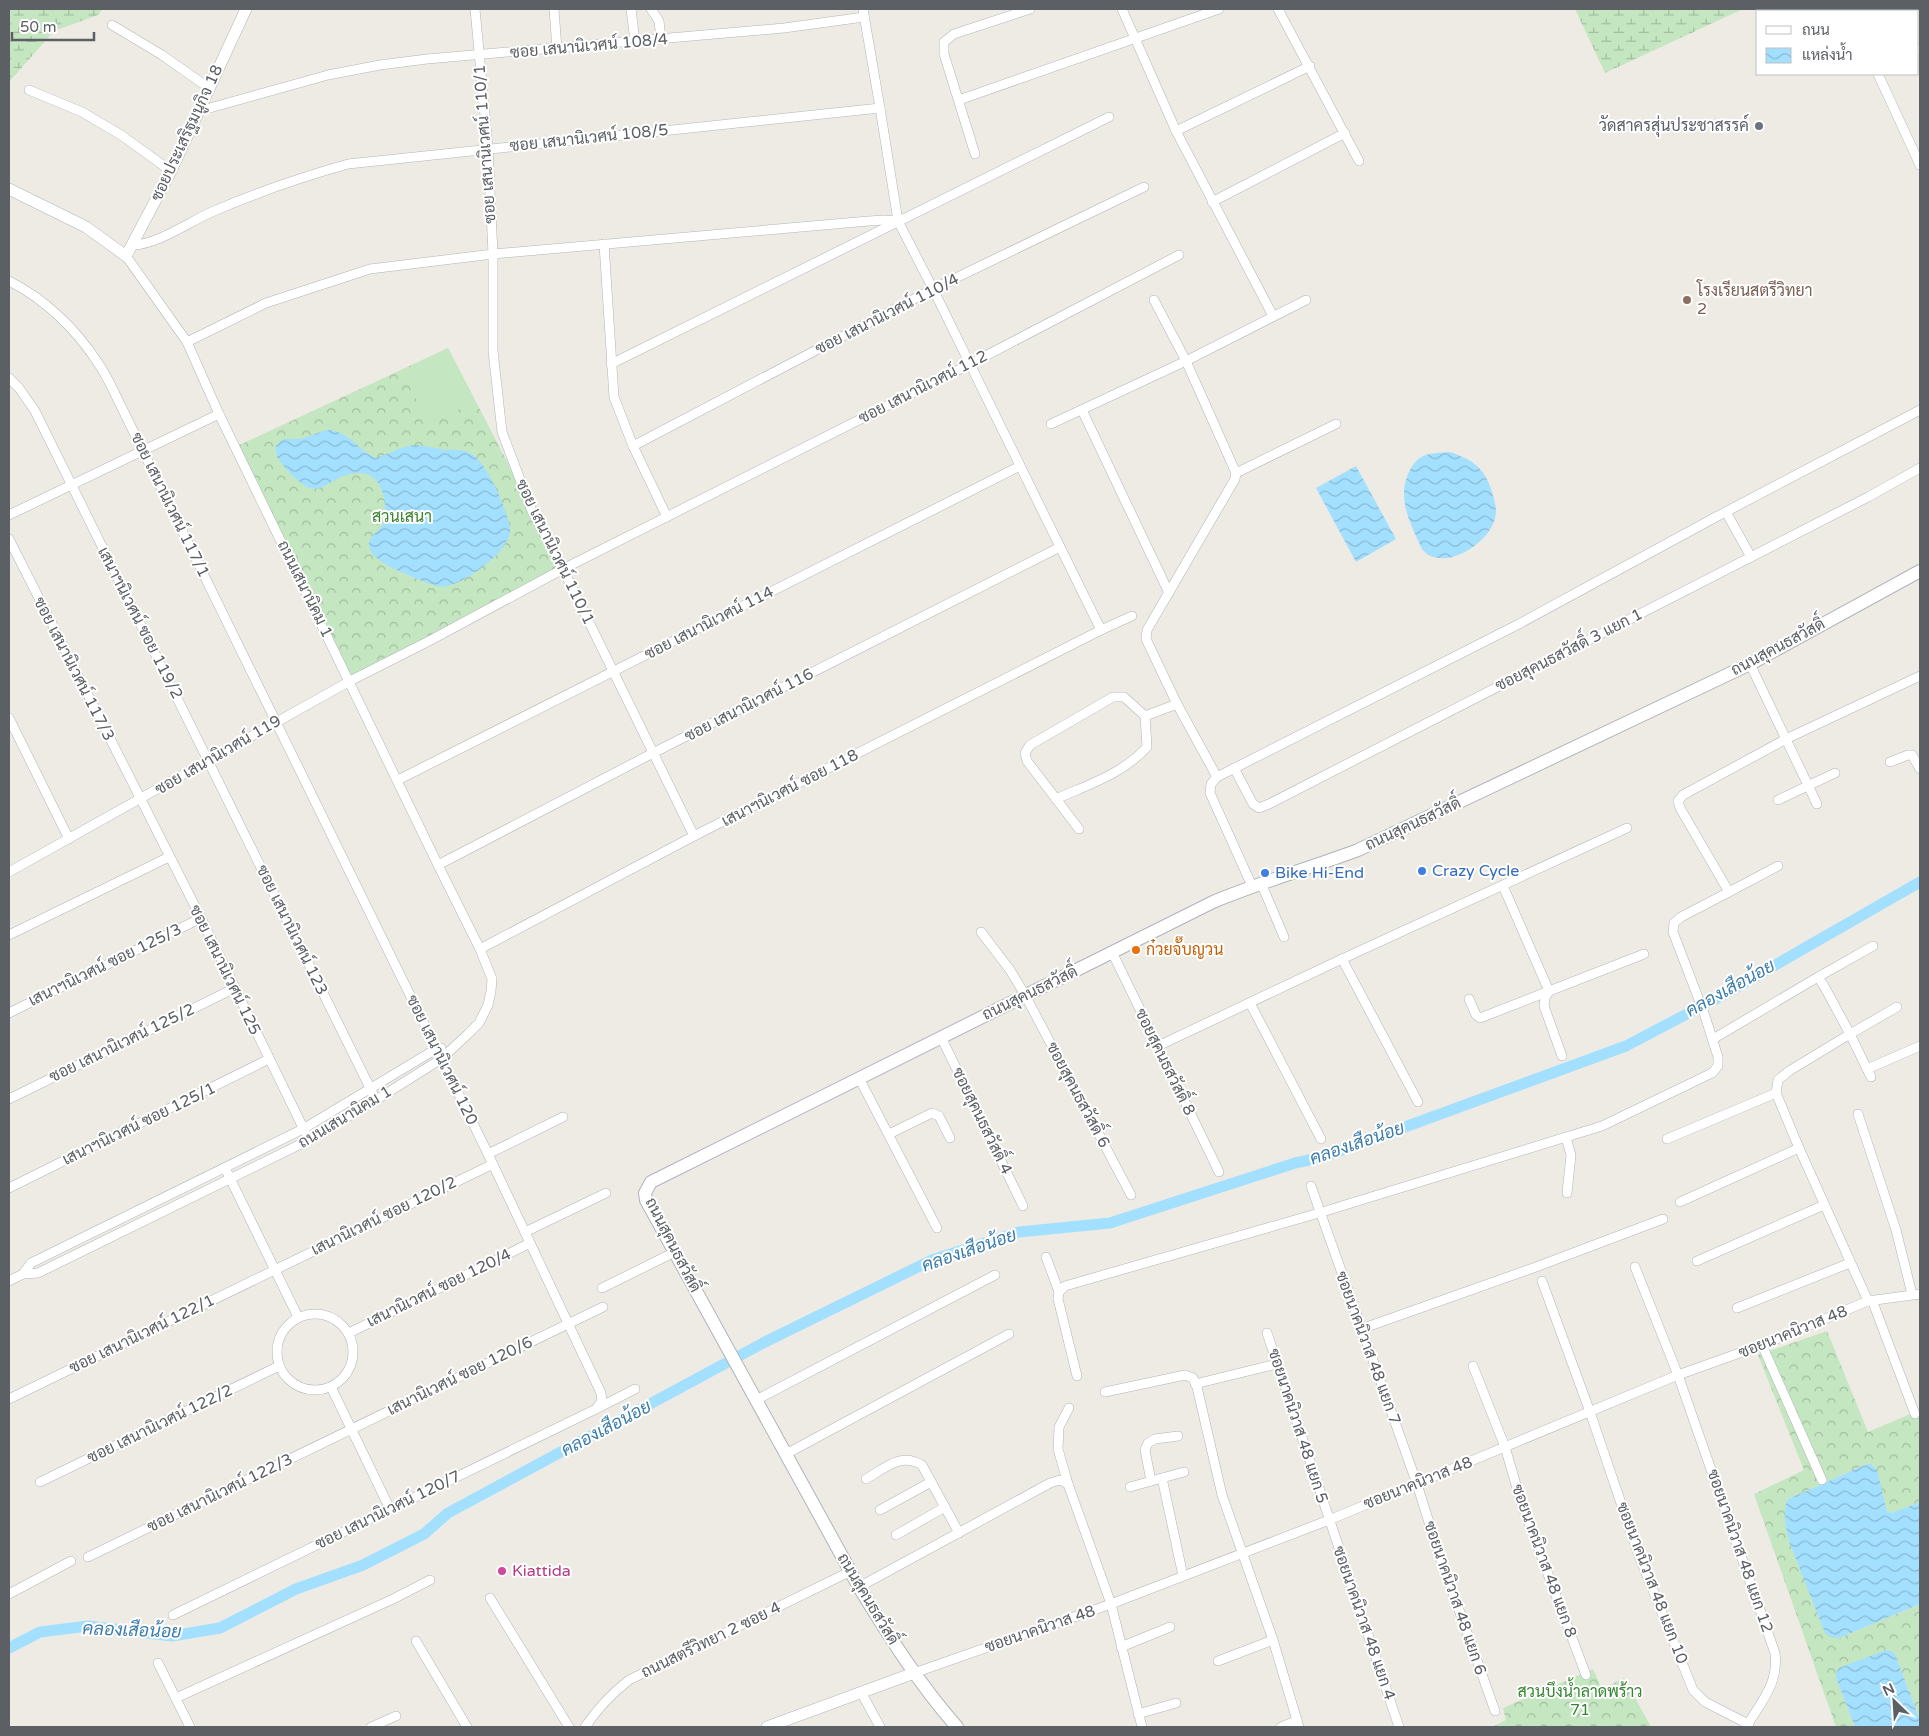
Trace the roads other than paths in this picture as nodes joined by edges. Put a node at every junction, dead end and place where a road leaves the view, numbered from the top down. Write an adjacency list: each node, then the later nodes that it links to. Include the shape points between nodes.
1 (246, 9): 19 (street, ซอยประเสริฐมนูกิจ 18)
2 (475, 9): 16 (street, ซอย เสนานิเวศน์ 110/1)
3 (554, 9): 15 (street)
4 (631, 9): 14 (street)
5 (651, 9): 13 (street, via 659,21)
6 (1030, 9): 21 (street, via 954,34 944,42 944,54)
7 (1122, 9): 12 (street)
8 (1219, 9): 12 (street)
9 (1278, 9): 17 (street)
10 (863, 13): 13 (street, ซอย เสนานิเวศน์ 108/4, via 784,28); 22 (street)
11 (112, 25): 19 (street)
12 (1134, 38): 21 (street); 25 (street)
13 (661, 39): 14 (street, ซอย เสนานิเวศน์ 108/4)
14 (635, 42): 15 (street, ซอย เสนานิเวศน์ 108/4)
15 (557, 48): 16 (street, ซอย เสนานิเวศน์ 108/4)
16 (479, 56): 23 (street, ซอย เสนานิเวศน์ 108/4, via 399,62 328,75); 27 (street, ซอย เสนานิเวศน์ 110/1)
17 (1310, 66): 25 (street); 26 (street)
18 (1878, 75): 30 (street)
19 (209, 88): 23 (street, ซอยประเสริฐมนูกิจ 18)
20 (29, 90): 31 (street, via 89,116 141,148)
21 (959, 100): 28 (street)
22 (880, 108): 27 (street, ซอย เสนานิเวศน์ 108/5); 35 (street)
23 (199, 111): 31 (street, ซอยประเสริฐมนูกิจ 18)
24 (1109, 117): 35 (street)
25 (1176, 131): 34 (street)
26 (1345, 133): 29 (street); 34 (street)
27 (488, 148): 36 (street, ซอย เสนานิเวศน์ 108/5, via 348,164 264,190 157,239); 38 (street, ซอย เสนานิเวศน์ 110/1)
28 (975, 154)
29 (1359, 161)
30 (1920, 165)
31 (170, 171): 36 (street, ซอยประเสริฐมนูกิจ 18)
32 (1144, 187): 42 (street, ซอย เสนานิเวศน์ 110/4)
33 (9, 189): 40 (street, ถนนเสนานิคม 1, via 86,227)
34 (1212, 202): 45 (street)
35 (898, 222): 37 (street, via 869,221); 42 (street); 48 (street)
36 (133, 244): 40 (street, ซอยประเสริฐมนูกิจ 18)
37 (604, 244): 38 (street); 48 (street)
38 (493, 254): 46 (street, via 370,269 266,303); 68 (street, ซอย เสนานิเวศน์ 110/1, via 492,351 502,432 532,511)
39 (1179, 255): 49 (street, ซอย เสนานิเวศน์ 112)
40 (126, 256): 46 (street, ถนนเสนานิคม 1)
41 (9, 281): 57 (street, ซอย เสนานิเวศน์ 117/1, via 70,326 99,363)
42 (933, 289): 49 (street); 56 (street, ซอย เสนานิเวศน์ 110/4)
43 (1154, 300): 47 (street)
44 (1306, 300): 45 (street)
45 (1273, 316): 47 (street)
46 (187, 342): 53 (street, ถนนเสนานิคม 1)
47 (1186, 361): 51 (street); 60 (street)
48 (611, 364): 56 (street, via 614,397)
49 (970, 364): 58 (street); 64 (street, ซอย เสนานิเวศน์ 112)
50 (9, 378): 61 (street, เสนาฯนิเวศน์ ซอย 119/2, via 35,411)
51 (1082, 410): 54 (street); 70 (street)
52 (1920, 410): 62 (street)
53 (220, 414): 57 (street); 77 (street, ถนนเสนานิคม 1)
54 (1051, 424)
55 (1336, 424): 60 (street)
56 (633, 446): 64 (street)
57 (144, 451): 61 (street); 81 (street, ซอย เสนานิเวศน์ 117/1)
58 (1020, 466): 66 (street); 75 (street, ซอย เสนานิเวศน์ 114)
59 (1920, 468): 67 (street, ซอยสุคนธสวัสดิ์ 3 แยก 1)
60 (1236, 473): 70 (street, via 1235,480)
61 (71, 486): 63 (street); 84 (street, เสนาฯนิเวศน์ ซอย 119/2)
62 (1726, 512): 67 (street); 86 (street, via 1517,625)
63 (9, 515)
64 (667, 517): 68 (street, ซอย เสนานิเวศน์ 112)
65 (9, 539): 93 (street, ซอย เสนานิเวศน์ 117/3)
66 (1060, 546): 72 (street); 83 (street, ซอย เสนานิเวศน์ 116)
67 (1751, 557): 86 (street, ซอยสุคนธสวัสดิ์ 3 แยก 1, via 1269,804 1259,808 1253,804)
68 (563, 569): 73 (street, ซอย เสนานิเวศน์ 112); 75 (street, ซอย เสนานิเวศน์ 110/1)
69 (1920, 571): 74 (main road, ถนนสุคนธสวัสดิ์)
70 (1169, 593): 78 (street, via 1147,630 1146,639)
71 (1132, 616): 72 (street, เสนาฯนิเวศน์ ซอย 118)
72 (1101, 630): 98 (street, เสนาฯนิเวศน์ ซอย 118)
73 (429, 641): 77 (street, ซอย เสนานิเวศน์ 119)
74 (1750, 664): 82 (street); 104 (main road, ถนนสุคนธสวัสดิ์, via 1358,850)
75 (612, 672): 83 (street, ซอย เสนานิเวศน์ 110/1); 90 (street, ซอย เสนานิเวศน์ 114)
76 (1920, 676): 82 (street)
77 (350, 681): 81 (street, ซอย เสนานิเวศน์ 119); 90 (street, ถนนเสนานิคม 1)
78 (1177, 704): 79 (street); 89 (street)
79 (1145, 716): 92 (street, via 1147,747 1139,756 1124,768); 92 (street, via 1124,697 1113,697 1030,745 1025,753 1027,762)
80 (9, 718): 99 (street)
81 (276, 721): 84 (street, ซอย เสนานิเวศน์ 119); 130 (street, ซอย เสนานิเวศน์ 120)
82 (1786, 739): 91 (street); 106 (street, via 1678,800)
83 (653, 753): 98 (street, ซอย เสนานิเวศน์ 110/1); 101 (street, ซอย เสนานิเวศน์ 116)
84 (209, 760): 93 (street, ซอย เสนานิเวศน์ 119); 135 (street, ซอย เสนานิเวศน์ 123)
85 (1890, 762): 87 (street, via 1912,755)
86 (1234, 768): 89 (street)
87 (1920, 769)
88 (1835, 773): 91 (street)
89 (1217, 777): 104 (street, via 1211,784 1210,793)
90 (398, 780): 101 (street, ถนนเสนานิคม 1)
91 (1808, 785): 94 (street); 95 (street)
92 (1056, 799): 97 (street)
93 (140, 800): 99 (street, ซอย เสนานิเวศน์ 119); 100 (street, ซอย เสนานิเวศน์ 125)
94 (1778, 800)
95 (1817, 804)
96 (1627, 828): 105 (street)
97 (1079, 829)
98 (694, 836): 112 (street, เสนาฯนิเวศน์ ซอย 118)
99 (69, 839): 103 (street, ซอย เสนานิเวศน์ 119)
100 (169, 857): 107 (street, ซอย เสนานิเวศน์ 125); 109 (street)
101 (438, 865): 112 (street, ถนนเสนานิคม 1)
102 (1778, 866): 106 (street)
103 (9, 872)
104 (1257, 884): 110 (street); 113 (main road, ถนนสุคนธสวัสดิ์)
105 (1502, 886): 115 (street); 118 (street)
106 (1729, 892): 126 (street, via 1681,917 1674,923 1673,932)
107 (201, 918): 117 (street, ซอย เสนานิเวศน์ 125); 123 (street, เสนาฯนิเวศน์ ซอย 125/3)
108 (981, 932): 119 (street, ซอยสุคนธสวัสดิ์ 6)
109 (9, 936)
110 (1284, 937)
111 (1874, 946): 116 (street)
112 (480, 949): 129 (street, ถนนเสนานิคม 1, via 492,979 492,991 479,1023)
113 (1112, 952): 119 (main road, ถนนสุคนธสวัสดิ์); 127 (street, ซอยสุคนธสวัสดิ์ 8)
114 (1644, 954): 118 (street)
115 (1342, 959): 121 (street); 139 (street)
116 (1818, 977): 124 (street); 126 (street)
117 (235, 988): 133 (street, ซอย เสนานิเวศน์ 125); 137 (street, ซอย เสนานิเวศน์ 125/2)
118 (1549, 991): 120 (street, via 1480,1018); 131 (street, via 1544,1006)
119 (1025, 995): 125 (main road, ถนนสุคนธสวัสดิ์); 159 (street, ซอยสุคนธสวัสดิ์ 6)
120 (1469, 999)
121 (1250, 1003): 127 (street); 146 (street)
122 (1897, 1007): 124 (street)
123 (9, 1013)
124 (1850, 1034): 128 (street, via 1869,1073); 136 (street, via 1778,1080)
125 (941, 1037): 134 (main road, ถนนสุคนธสวัสดิ์); 162 (street, ซอยสุคนธสวัสดิ์ 4)
126 (1713, 1039): 145 (street, via 1718,1066 1712,1073 1602,1126)
127 (1158, 1046): 153 (street, ซอยสุคนธสวัสดิ์ 8)
128 (1920, 1046)
129 (454, 1047): 130 (street, ถนนเสนานิคม 1); 132 (street, ถนนเสนานิคม 1)
130 (436, 1049): 132 (street, ซอย เสนานิเวศน์ 120); 135 (street, ถนนเสนานิคม 1)
131 (1562, 1056)
132 (441, 1058): 138 (street, ถนนเสนานิคม 1); 150 (street, ซอย เสนานิเวศน์ 120)
133 (269, 1059): 142 (street, ซอย เสนานิเวศน์ 125); 156 (street, เสนาฯนิเวศน์ ซอย 125/1)
134 (858, 1078): 143 (street); 168 (main road, ถนนสุคนธสวัสดิ์, via 651,1182 645,1193 646,1200)
135 (370, 1089): 138 (street, ซอย เสนานิเวศน์ 123); 142 (street, ถนนเสนานิคม 1)
136 (1776, 1093): 147 (street); 149 (street)
137 (9, 1099)
138 (376, 1100): 148 (street, ถนนเสนานิคม 1)
139 (1418, 1102)
140 (1858, 1114): 180 (street)
141 (563, 1117): 150 (street)
142 (303, 1129): 148 (street, ซอย เสนานิเวศน์ 125); 152 (street, ถนนเสนานิคม 1)
143 (889, 1134): 144 (street, via 932,1113 939,1116); 165 (street)
144 (950, 1138)
145 (1566, 1138): 158 (street, via 1571,1155); 163 (street)
146 (1321, 1139)
147 (1666, 1139)
148 (309, 1140): 154 (street, ถนนเสนานิคม 1)
149 (1799, 1148): 160 (street); 161 (street)
150 (488, 1154): 151 (street, ซอย เสนานิเวศน์ 120)
151 (493, 1164): 166 (street, ซอย เสนานิเวศน์ 120); 173 (street, เสนานิเวศน์ ซอย 120/2)
152 (225, 1168): 154 (street); 174 (street, ถนนเสนานิคม 1, via 31,1263)
153 (1218, 1172)
154 (230, 1179): 173 (street); 174 (street, ถนนเสนานิคม 1, via 38,1273)
155 (1311, 1186): 163 (street, ซอยนาคนิวาส 48 แยก 7)
156 (9, 1188)
157 (606, 1193): 166 (street)
158 (1566, 1193)
159 (1131, 1195)
160 (1680, 1202)
161 (1824, 1205): 170 (street); 171 (street)
162 (1023, 1206)
163 (1319, 1212): 179 (street, via 1065,1286); 186 (street, ซอยนาคนิวาส 48 แยก 7)
164 (1663, 1219): 186 (street)
165 (937, 1228)
166 (525, 1232): 167 (street, ซอย เสนานิเวศน์ 120)
167 (530, 1243): 185 (street, ซอย เสนานิเวศน์ 120); 187 (street, เสนานิเวศน์ ซอย 120/4)
168 (674, 1252): 178 (street); 201 (main road, ถนนสุคนธสวัสดิ์)
169 (1046, 1257): 179 (street)
170 (1697, 1261)
171 (1850, 1263): 181 (street); 183 (street)
172 (1635, 1267): 194 (street, ซอยนาคนิวาส 48 แยก 12)
173 (275, 1269): 184 (street); 200 (street, ซอย เสนานิเวศน์ 122/1)
174 (23, 1274): 176 (street, ถนนเสนานิคม 1)
175 (995, 1275): 201 (street)
176 (9, 1281)
177 (1542, 1281): 204 (street, ซอยนาคนิวาส 48 แยก 10)
178 (602, 1288)
179 (1059, 1292): 195 (street)
180 (1916, 1294): 181 (street, ซอยนาคนิวาส 48)
181 (1870, 1301): 190 (street, ซอยนาคนิวาส 48); 205 (street)
182 (603, 1307): 185 (street, เสนานิเวศน์ ซอย 120/6)
183 (1737, 1308)
184 (298, 1318): 187 (street, via 309,1314 326,1315); 192 (street, via 288,1324 277,1344)
185 (568, 1324): 202 (street, ซอย เสนานิเวศน์ 120, via 601,1393); 206 (street, เสนานิเวศน์ ซอย 120/6)
186 (1361, 1329): 218 (street, ซอยนาคนิวาส 48 แยก 7)
187 (349, 1333): 197 (street, via 354,1353 352,1364 344,1377)
188 (1267, 1333): 191 (street, ซอยนาคนิวาส 48 แยก 5)
189 (1009, 1334): 209 (street)
190 (1762, 1345): 194 (street, ซอยนาคนิวาส 48); 213 (street)
191 (1277, 1364): 196 (street); 223 (street, ซอยนาคนิวาส 48 แยก 5)
192 (279, 1366): 197 (street, via 289,1381 305,1389); 215 (street, ซอย เสนานิเวศน์ 122/2)
193 (1473, 1366): 208 (street, ซอยนาคนิวาส 48 แยก 8)
194 (1678, 1375): 204 (street, ซอยนาคนิวาส 48); 253 (street, ซอยนาคนิวาส 48 แยก 12, via 1775,1653 1774,1680)
195 (1077, 1376)
196 (1195, 1384): 199 (street, via 1193,1378 1185,1375); 226 (street, via 1222,1495)
197 (331, 1386): 206 (street)
198 (635, 1390): 202 (street, ซอย เสนานิเวศน์ 120/7)
199 (1105, 1392)
200 (9, 1399)
201 (756, 1400): 209 (main road, ถนนสุคนธสวัสดิ์)
202 (599, 1405): 221 (street, ซอย เสนานิเวศน์ 120/7)
203 (1069, 1408): 217 (street, via 1060,1426 1058,1449)
204 (1590, 1412): 208 (street, ซอยนาคนิวาส 48); 253 (street, ซอยนาคนิวาส 48 แยก 10, via 1638,1553 1693,1690 1705,1702)
205 (1915, 1414)
206 (352, 1429): 221 (street); 227 (street, ซอย เสนานิเวศน์ 122/3)
207 (1178, 1436): 214 (street, via 1148,1443 1145,1450)
208 (1505, 1448): 218 (street, ซอยนาคนิวาส 48); 244 (street, ซอยนาคนิวาส 48 แยก 8, via 1522,1505)
209 (786, 1454): 229 (main road, ถนนสุคนธสวัสดิ์)
210 (1184, 1472): 211 (street)
211 (1162, 1478): 214 (street); 230 (street)
212 (866, 1479): 216 (street, via 906,1459 922,1465)
213 (1822, 1480)
214 (1151, 1481): 219 (street)
215 (40, 1482)
216 (931, 1482): 220 (street); 222 (street)
217 (1068, 1484): 224 (street, via 1060,1480 1050,1483); 235 (street)
218 (1417, 1484): 223 (street, ซอยนาคนิวาส 48); 248 (street, ซอยนาคนิวาส 48 แยก 6)
219 (1130, 1487)
220 (945, 1507): 224 (street); 225 (street)
221 (390, 1508): 236 (street, ซอย เสนานิเวศน์ 120/7)
222 (880, 1510)
223 (1329, 1520): 226 (street, ซอยนาคนิวาส 48); 263 (street, ซอยนาคนิวาส 48 แยก 4)
224 (959, 1532): 232 (street)
225 (896, 1535)
226 (1244, 1553): 230 (street, ซอยนาคนิวาส 48); 239 (street)
227 (88, 1558)
228 (71, 1561): 233 (street)
229 (851, 1571): 232 (main road, ถนนสุคนธสวัสดิ์); 258 (street, ถนนสตรีวิทยา 2 ซอย 4, via 634,1677 599,1706)
230 (1183, 1576): 235 (street, ซอยนาคนิวาส 48)
231 (430, 1580): 246 (street)
232 (859, 1587): 243 (main road, ถนนสุคนธสวัสดิ์)
233 (9, 1594)
234 (490, 1598): 257 (street)
235 (1111, 1604): 240 (street); 243 (street, ซอยนาคนิวาส 48)
236 (173, 1615)
237 (1170, 1627): 240 (street)
238 (416, 1640): 256 (street)
239 (1273, 1640): 241 (street); 251 (street)
240 (1121, 1647): 249 (street)
241 (1218, 1661)
242 (158, 1663): 246 (street)
243 (914, 1673): 245 (street); 260 (main road, ถนนสุคนธสวัสดิ์)
244 (1586, 1675)
245 (862, 1692): 252 (street); 259 (street)
246 (176, 1698): 254 (street)
247 (1176, 1703): 249 (street)
248 (1495, 1711)
249 (1138, 1714): 261 (street)
250 (396, 1716): 255 (street)
251 (1298, 1724): 262 (street)
252 (773, 1726)
253 (1748, 1726)
254 (190, 1727)
255 (370, 1727)
256 (467, 1727)
257 (569, 1727)
258 (585, 1727)
259 (880, 1727)
260 (957, 1727)
261 (1142, 1727)
262 (1281, 1727)
263 (1399, 1727)

